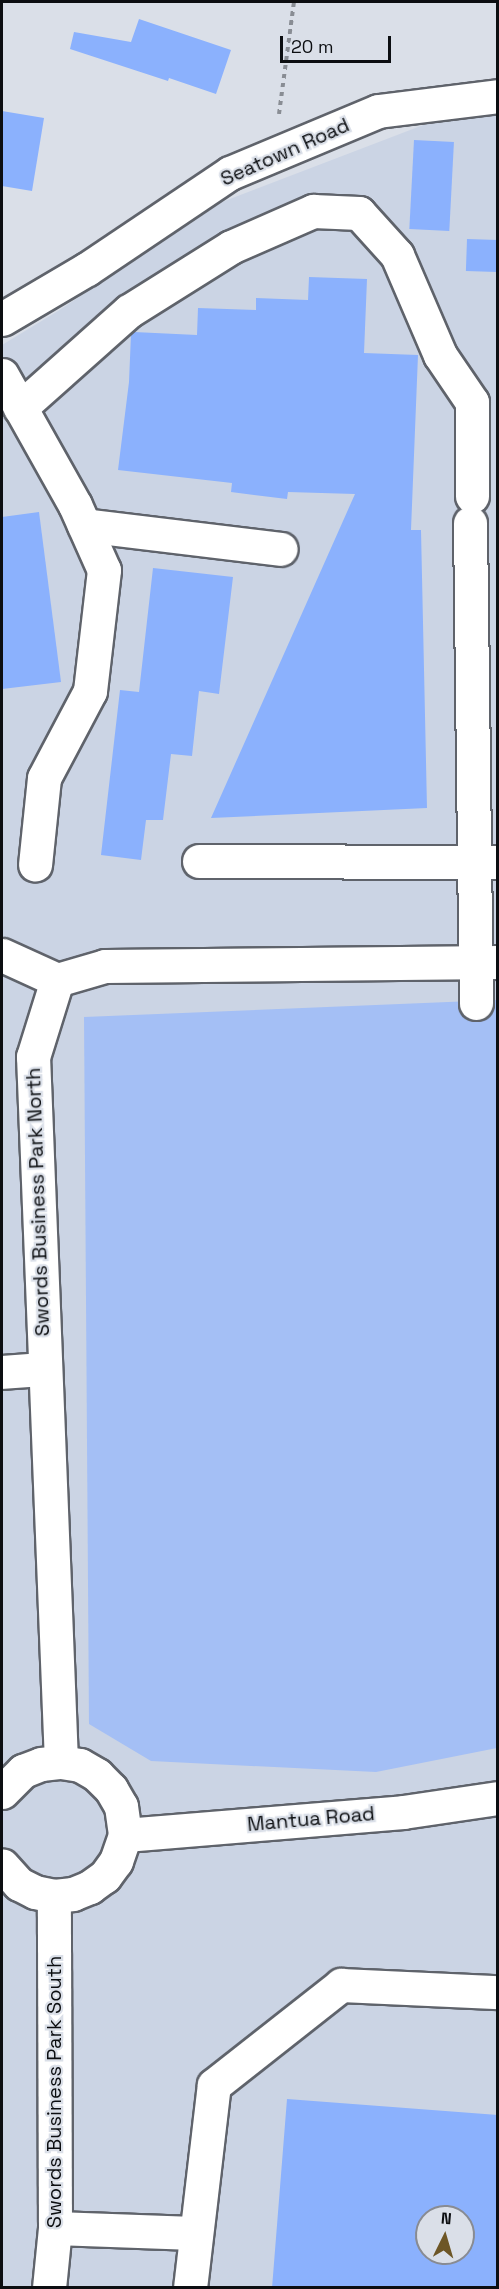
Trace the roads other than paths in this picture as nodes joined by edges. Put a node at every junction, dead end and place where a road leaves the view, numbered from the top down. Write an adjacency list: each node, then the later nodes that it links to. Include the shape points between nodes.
1 (498, 96): 2 (street, Seatown Road, via 378,111 230,173 87,269)
2 (2, 319)
3 (2, 375): 4 (street)
4 (20, 408): 5 (street); 8 (street, via 129,311 231,247 313,211 359,213 397,255 440,355 472,402 471,510)
5 (84, 525): 6 (street); 9 (street, via 104,570 90,691 44,778)
6 (280, 549)
7 (199, 861): 8 (street)
8 (487, 862): 11 (street)
9 (35, 865)
10 (2, 955): 12 (street)
11 (487, 962): 12 (street, via 105,966); 13 (street)
12 (57, 980): 14 (street, Swords Business Park North, via 33,1057)
13 (476, 1003)
14 (43, 1369): 15 (street); 16 (street, Swords Business Park North)
15 (2, 1372)
16 (60, 1762): 17 (street, via 23,1771); 19 (street, via 80,1765 111,1789 121,1806)
17 (2, 1792)
18 (498, 1798): 19 (street, Mantua Road, via 403,1812)
19 (124, 1835): 21 (street, via 116,1861 105,1876 90,1887)
20 (2, 1865): 21 (street, via 19,1884)
21 (54, 1896): 23 (street, Swords Business Park South)
22 (498, 1992): 24 (street, via 341,1985 214,2085)
23 (56, 2228): 24 (street); 25 (street, Swords Business Park South)
24 (194, 2233): 26 (street)
25 (48, 2288)
26 (190, 2288)

